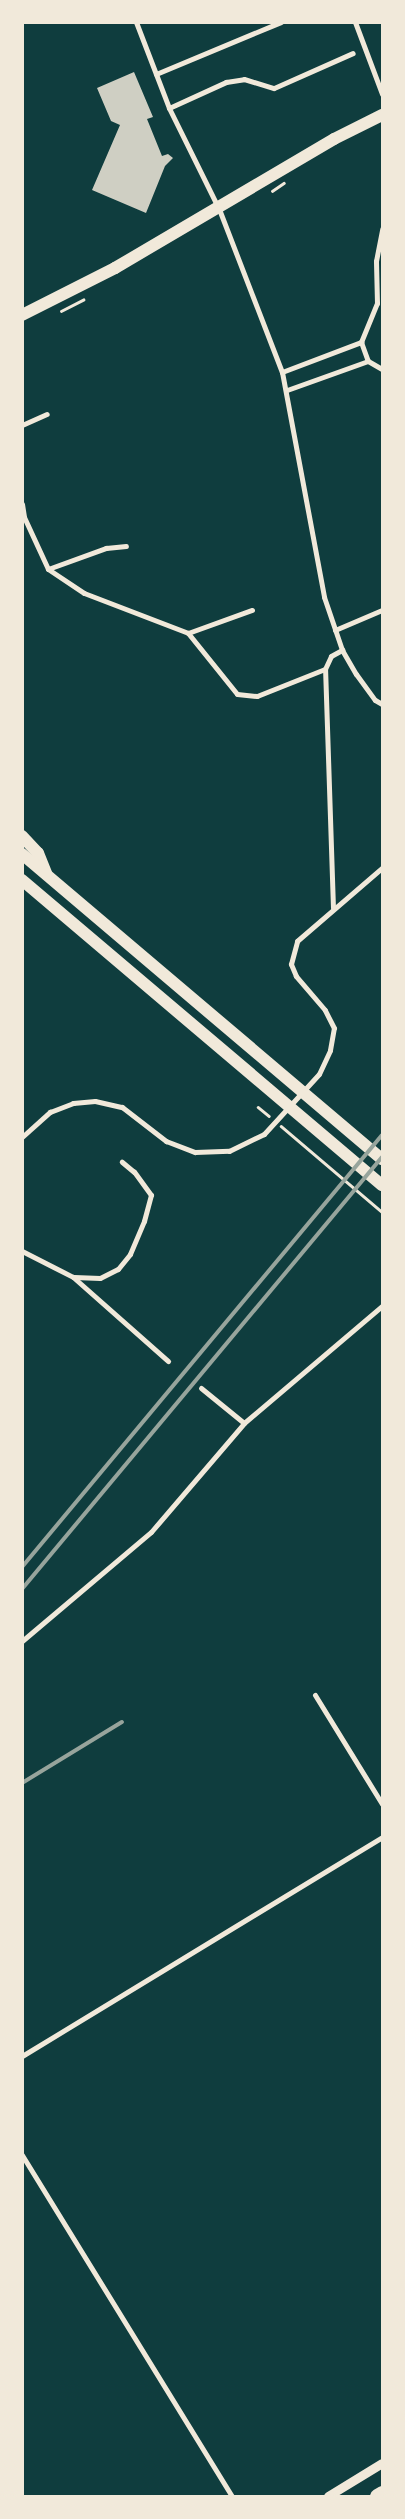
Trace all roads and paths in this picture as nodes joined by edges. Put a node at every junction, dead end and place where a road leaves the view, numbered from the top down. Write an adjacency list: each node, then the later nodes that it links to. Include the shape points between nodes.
1 (136, 22): 5 (street)
2 (281, 22): 5 (street)
3 (355, 22): 6 (street)
4 (353, 53): 7 (street, via 274,88 244,79 226,82)
5 (156, 74): 7 (street)
6 (382, 94)
7 (170, 108): 9 (street)
8 (382, 115): 9 (main road, via 334,138)
9 (219, 209): 11 (main road); 15 (street)
10 (382, 229): 12 (street, via 376,261 377,303)
11 (22, 315)
12 (362, 342): 13 (street); 15 (street)
13 (368, 361): 14 (street); 16 (street)
14 (382, 369)
15 (282, 372): 16 (street)
16 (287, 390): 24 (street, via 324,597)
17 (47, 414): 18 (street)
18 (22, 424)
19 (22, 504): 21 (street, via 24,517)
20 (126, 546): 21 (street, via 106,548)
21 (48, 569): 25 (street, via 84,593)
22 (252, 610): 25 (street)
23 (382, 610): 24 (street)
24 (335, 630): 26 (street)
25 (188, 633): 27 (street, via 237,694 256,696)
26 (342, 650): 27 (street, via 331,656); 28 (street, via 375,700)
27 (325, 669): 34 (street)
28 (382, 704)
29 (22, 836): 32 (main road, via 38,853)
30 (22, 854): 32 (main road)
31 (382, 868): 34 (street)
32 (47, 875): 37 (main road)
33 (22, 880): 39 (main road)
34 (333, 908): 36 (street, via 298,941 291,964 296,976 325,1010 334,1028 330,1050 319,1074 264,1134 229,1151 194,1152 166,1141 122,1107 95,1101 73,1103 50,1112)
35 (258, 1107): 40 (path)
36 (22, 1137)
37 (382, 1159)
38 (122, 1162): 42 (street, via 151,1195 130,1254 118,1269 100,1278)
39 (382, 1185)
40 (382, 1212)
41 (22, 1251): 42 (street)
42 (73, 1277): 44 (street)
43 (382, 1306): 46 (street)
44 (168, 1361)
45 (201, 1388): 46 (street)
46 (244, 1423): 47 (street, via 151,1532)
47 (22, 1641)
48 (315, 1695): 49 (street)
49 (382, 1804)
50 (382, 1837): 51 (street)
51 (22, 2056)
52 (22, 2155): 55 (street)
53 (382, 2463): 56 (street)
54 (382, 2493): 57 (highway)
55 (232, 2496)
56 (328, 2496)
57 (377, 2496)

